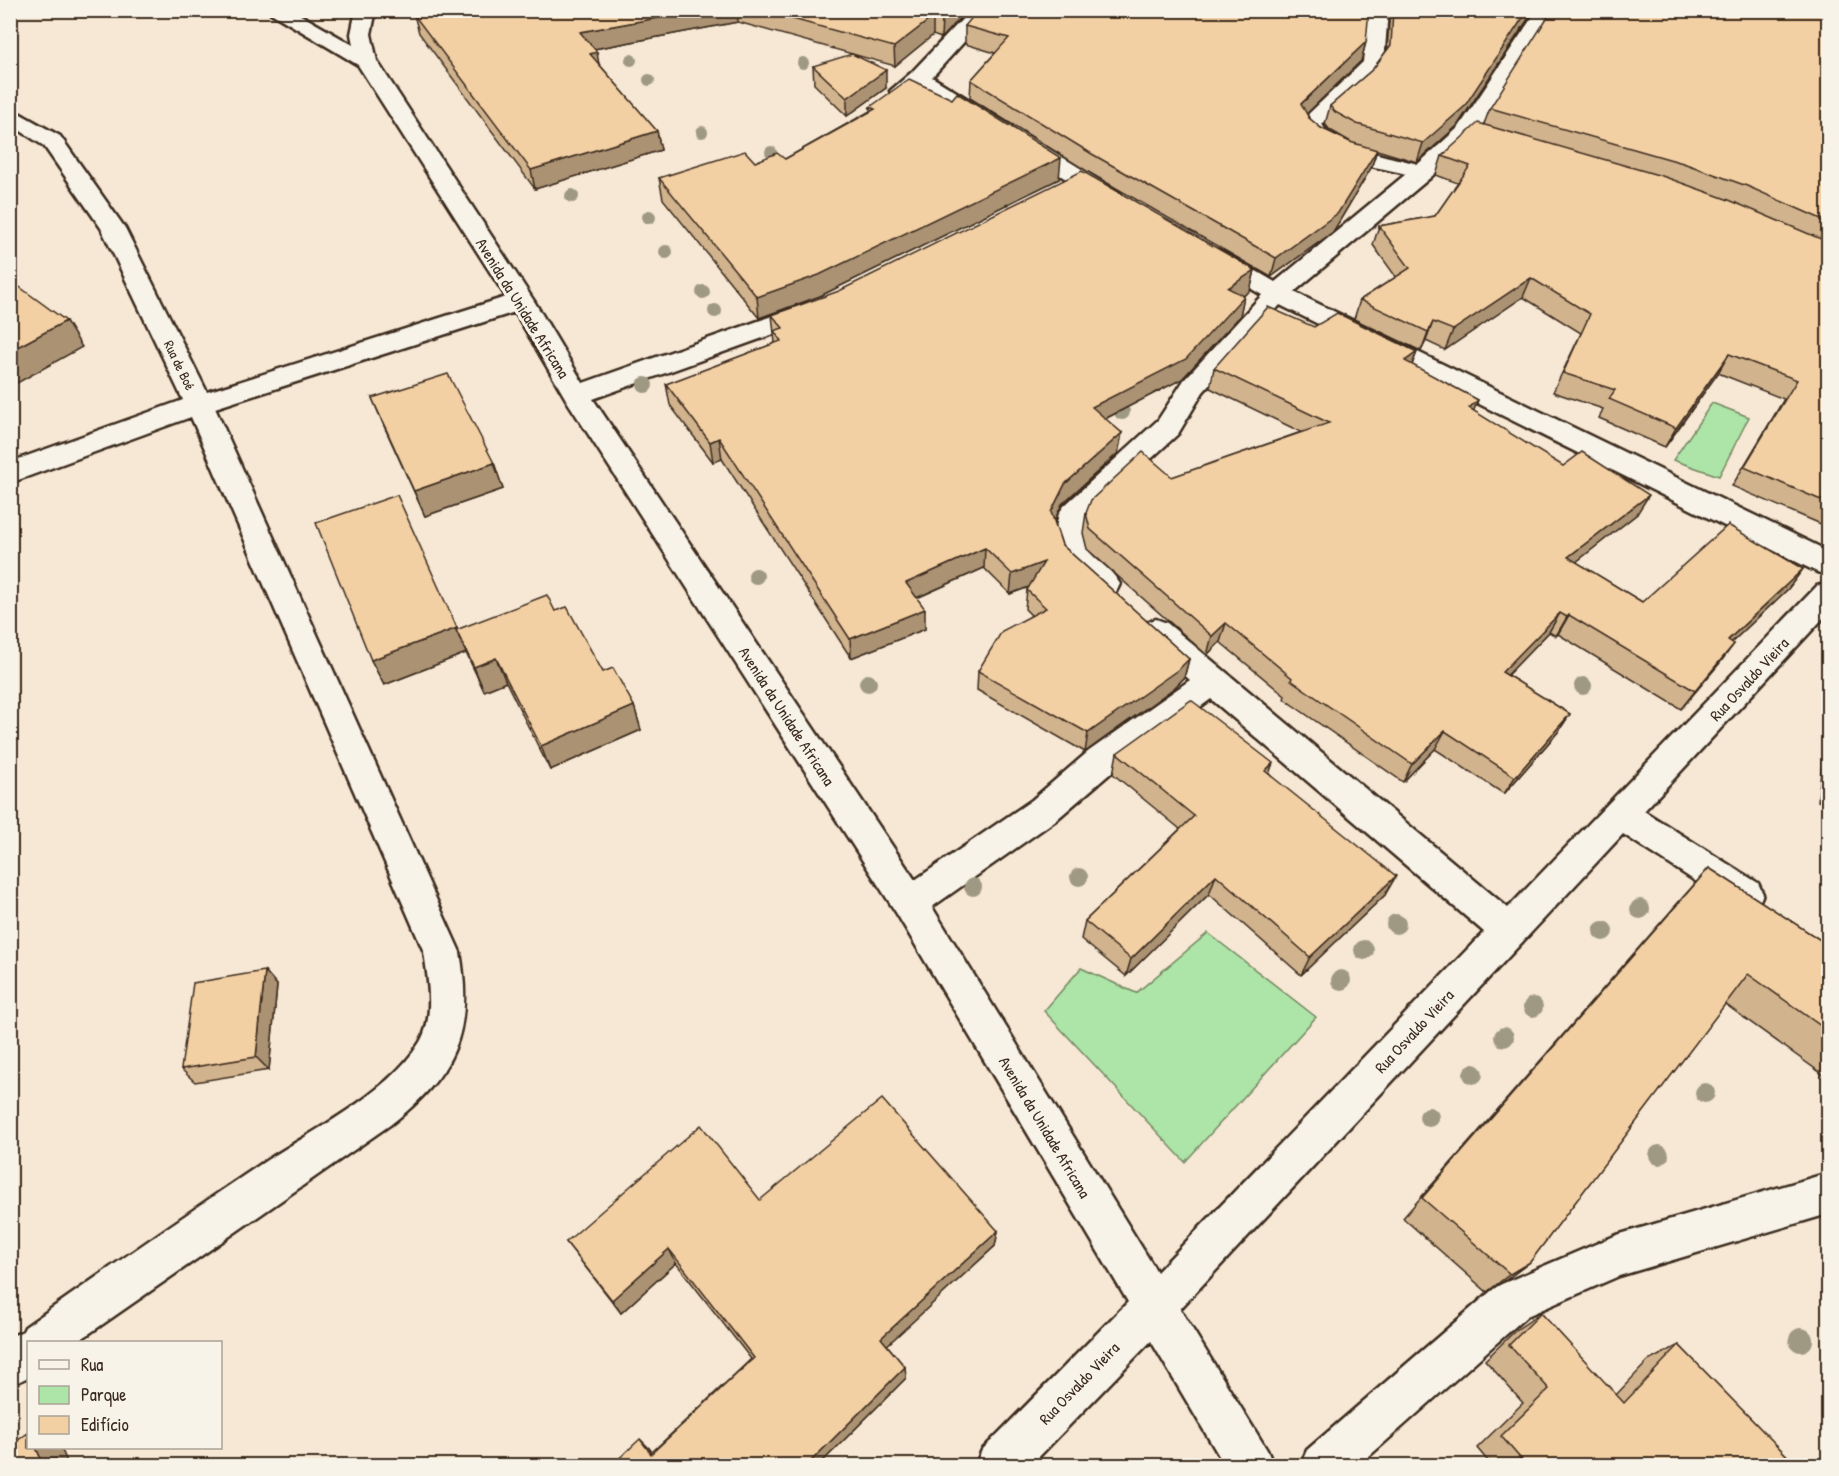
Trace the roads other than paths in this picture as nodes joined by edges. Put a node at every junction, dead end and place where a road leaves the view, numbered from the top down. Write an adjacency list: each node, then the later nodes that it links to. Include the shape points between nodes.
1 (276, 10): 6 (street, Avenida da Unidade Africana)
2 (366, 10): 6 (street, via 361,34)
3 (983, 10): 7 (street)
4 (1378, 10): 10 (street, via 1373,63 1310,123 1310,128 1321,140 1336,147)
5 (1547, 10): 10 (street, via 1478,135)
6 (366, 61): 15 (street, Avenida da Unidade Africana)
7 (918, 78): 8 (street); 11 (street, via 1070,185)
8 (882, 106)
9 (10, 114): 17 (street, Rua de Boé, via 52,141 113,228)
10 (1423, 172): 13 (street)
11 (1132, 209)
12 (1194, 245): 13 (street)
13 (1277, 292): 19 (street); 21 (street, via 1192,386 1168,427 1074,513 1066,532 1072,555)
14 (841, 299): 16 (street)
15 (521, 301): 16 (street, Avenida da Unidade Africana); 17 (street, Rua de Boé)
16 (577, 395): 23 (street, Avenida da Unidade Africana)
17 (199, 404): 18 (street); 28 (street, via 442,952 449,990 444,1028 427,1065 398,1095)
18 (10, 474)
19 (1828, 564)
20 (1828, 594): 22 (street, Rua Osvaldo Vieira)
21 (1212, 681): 23 (street, via 1101,761 1044,810); 25 (street)
22 (1621, 814): 24 (street); 25 (street, Rua Osvaldo Vieira)
23 (910, 903): 27 (street, Avenida da Unidade Africana)
24 (1769, 909)
25 (1509, 931): 27 (street, Rua Osvaldo Vieira)
26 (1828, 1194): 33 (street, via 1617,1256 1512,1301)
27 (1154, 1306): 31 (street, Rua Osvaldo Vieira); 32 (street, Avenida da Unidade Africana)
28 (41, 1341)
29 (27, 1352): 30 (street)
30 (10, 1364)
31 (998, 1466)
32 (1251, 1466)
33 (1323, 1466)

